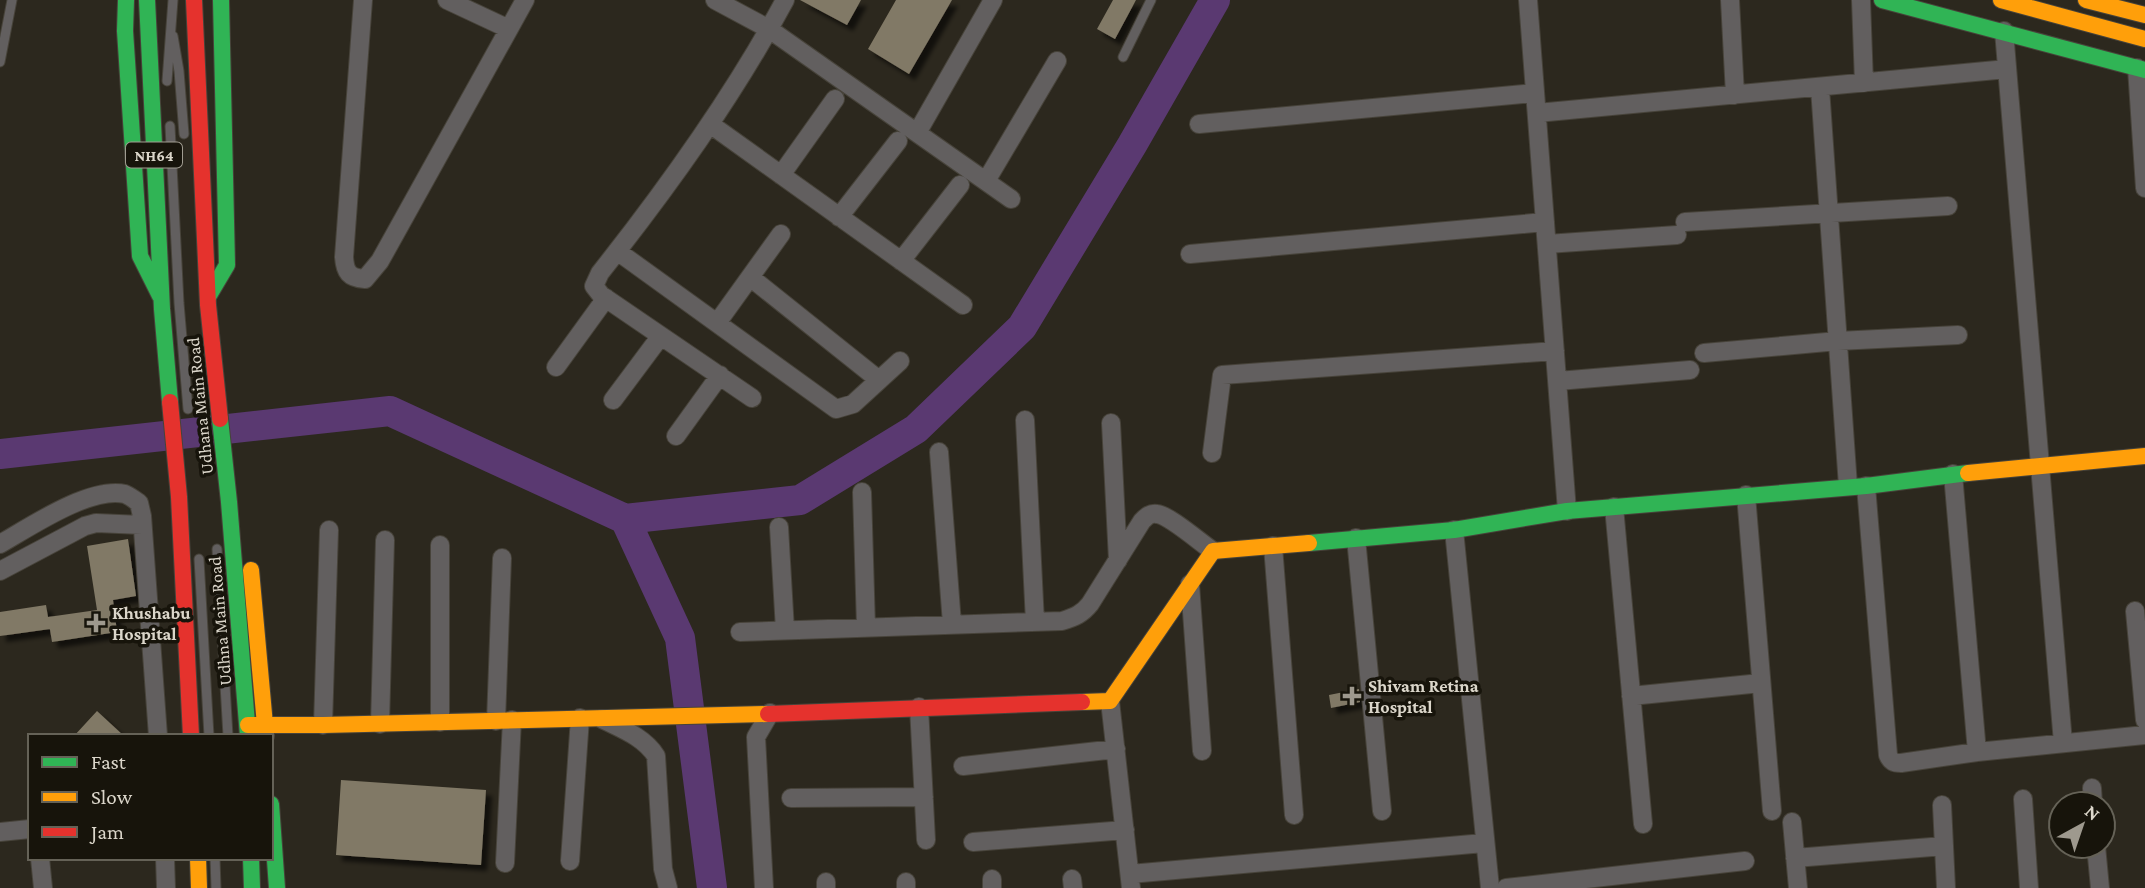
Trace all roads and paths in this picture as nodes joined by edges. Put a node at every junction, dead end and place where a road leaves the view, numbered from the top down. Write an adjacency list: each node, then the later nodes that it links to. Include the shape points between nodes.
1 (12, 0): 28 (lane)
2 (126, 0): 61 (main road, via 140,256)
3 (147, 0): 61 (main road, NH64)
4 (173, 0): 21 (lane)
5 (194, 0): 60 (main road, NH64)
6 (221, 0): 60 (main road, via 227,265)
7 (363, 0): 22 (street, via 344,257 348,274 356,279 365,279 380,261)
8 (447, 0): 22 (street)
9 (525, 0): 22 (street)
10 (715, 0): 23 (street)
11 (785, 0): 23 (street)
12 (993, 0): 41 (street)
13 (1151, 0): 26 (lane)
14 (1528, 0): 34 (street)
15 (1730, 0): 35 (street)
16 (1861, 0): 31 (street)
17 (1882, 0): 24 (main road)
18 (2001, 0): 25 (main road)
19 (2086, 0): 20 (main road)
20 (2145, 15)
21 (172, 25): 32 (lane); 42 (lane)
22 (509, 29)
23 (769, 29): 39 (street); 41 (street)
24 (2004, 31): 29 (street); 30 (main road)
25 (2145, 39)
26 (1123, 57)
27 (1057, 61): 45 (street)
28 (0, 62)
29 (2007, 69): 31 (street); 84 (street)
30 (2141, 69): 47 (street)
31 (1864, 83): 33 (street)
32 (167, 86)
33 (1820, 88): 35 (street); 50 (street)
34 (1535, 93): 38 (street); 40 (street)
35 (1735, 95): 38 (street)
36 (835, 99): 44 (street)
37 (169, 113): 79 (lane)
38 (1537, 113): 52 (street)
39 (710, 124): 44 (street); 55 (street)
40 (1199, 124)
41 (917, 133): 45 (street)
42 (184, 140)
43 (898, 141): 51 (street)
44 (780, 175): 51 (street)
45 (986, 181): 48 (street)
46 (960, 185): 57 (street)
47 (2145, 188)
48 (1011, 200)
49 (1948, 206): 50 (street)
50 (1829, 213): 54 (street); 66 (street)
51 (839, 217): 57 (street)
52 (1545, 222): 54 (street); 56 (street)
53 (781, 234): 58 (street)
54 (1547, 244): 67 (street)
55 (617, 251): 59 (street, via 594,286); 63 (street)
56 (1190, 254)
57 (901, 261): 62 (street)
58 (750, 277): 63 (street); 73 (street)
59 (606, 299): 65 (street); 70 (street)
60 (208, 301): 90 (main road, Udhana Main Road / NH64)
61 (162, 305): 131 (main road, NH64, via 179,497)
62 (963, 305)
63 (717, 323): 73 (street, via 836,409 853,404)
64 (1958, 335): 66 (street)
65 (660, 337): 72 (street); 76 (street)
66 (1838, 341): 68 (street); 86 (street)
67 (1555, 351): 74 (street); 82 (street, via 1222,375)
68 (1704, 353)
69 (900, 361): 73 (street)
70 (556, 366)
71 (1690, 370): 74 (street)
72 (720, 376): 75 (street); 80 (street)
73 (879, 380)
74 (1558, 381): 92 (street)
75 (752, 398)
76 (613, 400)
77 (1025, 420): 111 (street)
78 (1111, 423): 107 (street)
79 (189, 425)
80 (676, 436)
81 (939, 452): 112 (street)
82 (1212, 453)
83 (2145, 456): 84 (main road)
84 (2039, 465): 85 (main road); 135 (street)
85 (1953, 474): 87 (main road); 138 (street)
86 (1848, 486): 87 (main road); 89 (main road)
87 (1866, 486): 138 (street, via 1888,755 1894,763 1901,763)
88 (862, 492): 113 (street)
89 (1746, 495): 91 (main road); 116 (street)
90 (229, 502): 100 (main road, Udhna Main Road / NH64)
91 (1614, 507): 92 (main road); 117 (street)
92 (1567, 511): 96 (main road)
93 (142, 525): 101 (street, via 139,503 126,494 102,494 61,509); 108 (street, via 85,526); 130 (street)
94 (779, 527): 114 (street)
95 (329, 530): 127 (street)
96 (1454, 530): 98 (main road); 155 (street)
97 (216, 535): 133 (lane)
98 (1356, 538): 104 (main road); 144 (street)
99 (385, 540): 126 (street)
100 (232, 541): 128 (main road, Udhna Main Road / NH64); 129 (main road, via 249,556)
101 (0, 544)
102 (440, 545): 125 (street)
103 (198, 546): 132 (lane)
104 (1273, 546): 105 (main road); 146 (street)
105 (1213, 551): 107 (street, via 1156,513 1143,521); 109 (main road)
106 (502, 558): 123 (street)
107 (1118, 559): 111 (street, via 1083,613 1062,621)
108 (0, 571)
109 (1190, 584): 118 (main road); 137 (street)
110 (2135, 611): 124 (street)
111 (1035, 621): 112 (street)
112 (952, 624): 113 (street)
113 (866, 627): 114 (street)
114 (785, 630): 115 (street)
115 (740, 632)
116 (1761, 683): 117 (street); 145 (street)
117 (1631, 696): 148 (street)
118 (1110, 701): 119 (main road); 136 (street)
119 (919, 707): 120 (main road); 140 (street)
120 (762, 714): 122 (main road); 175 (street, via 756,737)
121 (580, 718): 122 (main road); 123 (main road); 164 (street)
122 (599, 718): 174 (street, via 639,738 656,756)
123 (504, 720): 125 (main road); 166 (street)
124 (2145, 720)
125 (440, 722): 126 (main road)
126 (380, 724): 127 (main road)
127 (323, 725): 129 (main road)
128 (248, 730): 129 (main road)
129 (266, 731)
130 (158, 734)
131 (191, 734)
132 (209, 734)
133 (228, 734)
134 (2145, 735): 135 (street)
135 (2063, 743): 138 (street)
136 (1116, 749): 139 (street); 150 (street)
137 (1202, 751)
138 (1977, 752)
139 (963, 766)
140 (924, 797): 141 (street); 153 (street)
141 (791, 798)
142 (2023, 799): 180 (street)
143 (1942, 805): 156 (street)
144 (1382, 810)
145 (1772, 811)
146 (1294, 815)
147 (1792, 822): 157 (street)
148 (1643, 824)
149 (28, 829): 151 (street)
150 (1125, 830): 154 (street); 167 (street)
151 (0, 832)
152 (273, 832): 173 (main road)
153 (926, 840)
154 (973, 842)
155 (1484, 843): 167 (street); 176 (street)
156 (1944, 846): 157 (street); 179 (street)
157 (1795, 858): 178 (street)
158 (40, 860): 168 (street)
159 (165, 860): 169 (street)
160 (198, 860): 170 (main road)
161 (215, 860): 171 (lane)
162 (251, 860): 172 (main road)
163 (2097, 860): 181 (street)
164 (570, 861)
165 (1745, 861): 177 (street)
166 (505, 863)
167 (1130, 881)
168 (43, 888)
169 (166, 888)
170 (199, 888)
171 (216, 888)
172 (252, 888)
173 (277, 888)
174 (668, 888)
175 (764, 888)
176 (1490, 888)
177 (1506, 888)
178 (1798, 888)
179 (1946, 888)
180 (2029, 888)
181 (2100, 888)

